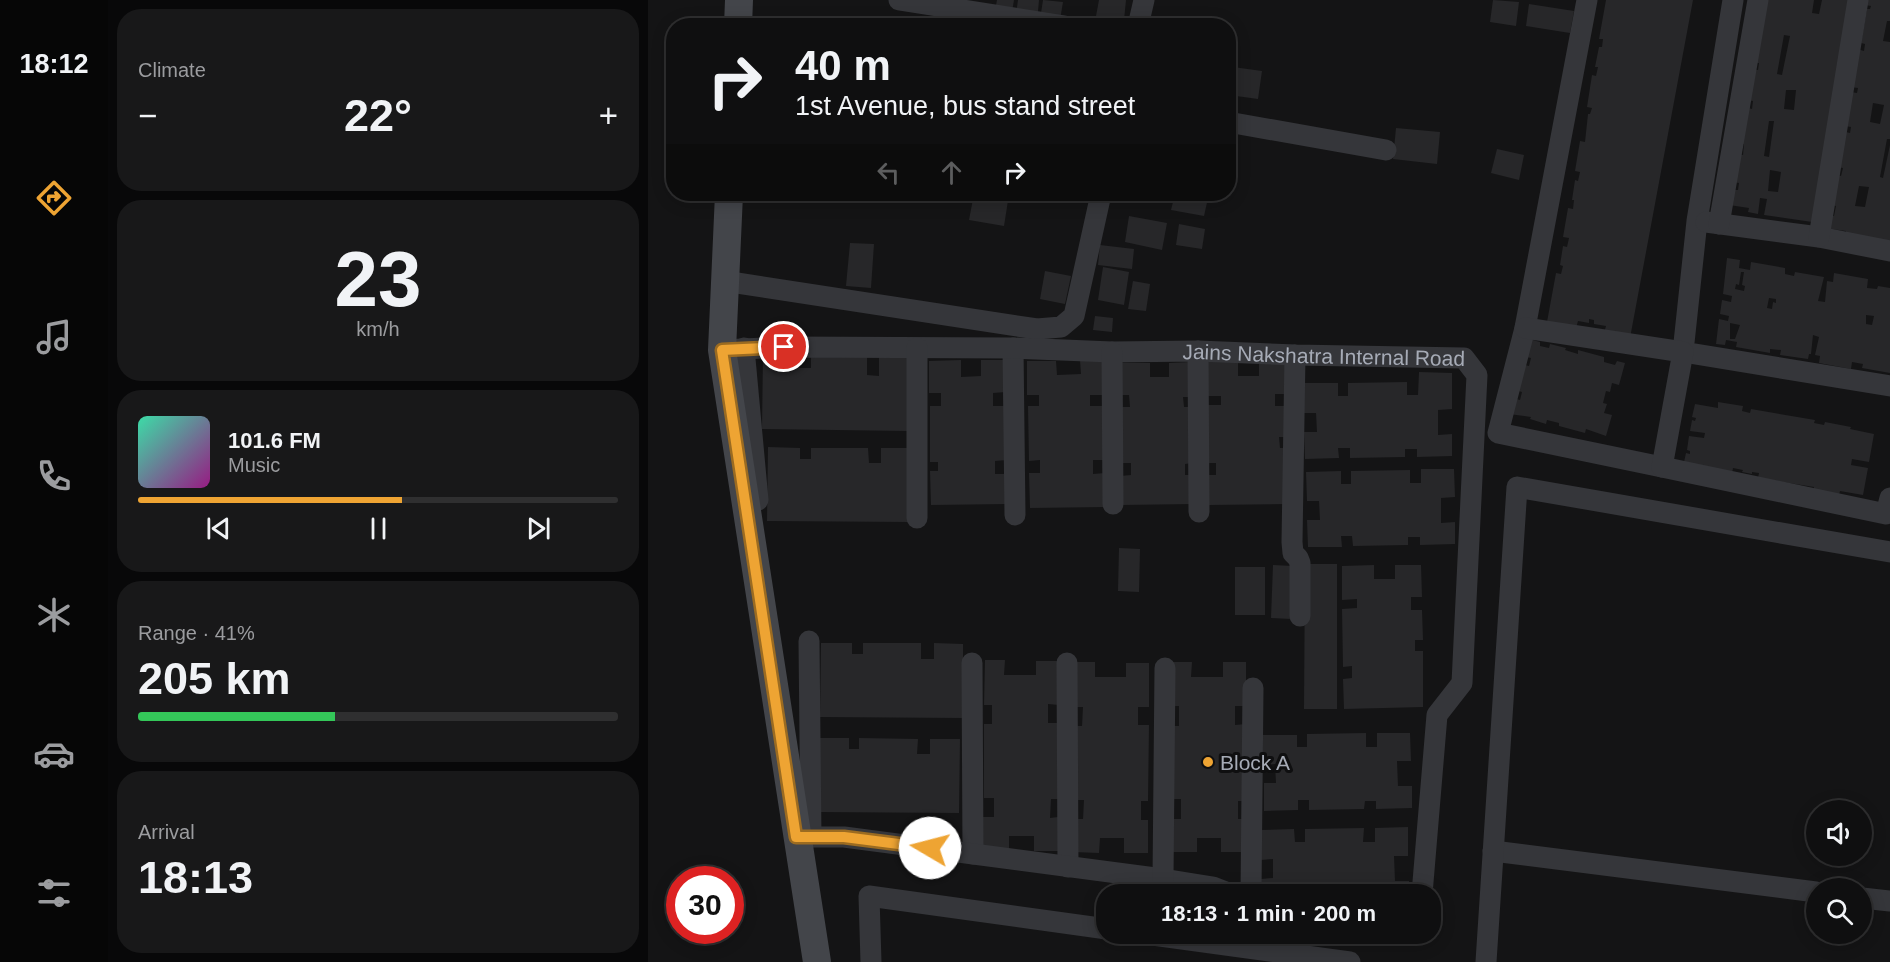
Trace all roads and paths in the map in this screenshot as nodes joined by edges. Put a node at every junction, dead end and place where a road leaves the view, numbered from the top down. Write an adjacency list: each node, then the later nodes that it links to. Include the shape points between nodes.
1 (739, 0): 8 (street)
2 (899, 0): 9 (street)
3 (1144, 0): 10 (street)
4 (1587, 0): 20 (street)
5 (1733, 0): 15 (street)
6 (1758, 0): 16 (street)
7 (1858, 0): 17 (street)
8 (738, 18)
9 (1014, 18)
10 (1139, 18)
11 (1236, 123): 12 (street)
12 (1386, 150)
13 (729, 201): 19 (street)
14 (1099, 201): 19 (street, via 1074,316 1061,327 1036,328)
15 (1697, 221): 16 (street); 26 (street)
16 (1719, 224): 17 (street)
17 (1819, 237): 18 (street)
18 (1890, 250)
19 (724, 281): 23 (street)
20 (1525, 328): 26 (street); 29 (street, via 1498,433)
21 (917, 348): 22 (street, Jains Nakshatra Internal Road); 23 (street, Jains Nakshatra Internal Road); 34 (street)
22 (1013, 348): 25 (street, Jains Nakshatra Internal Road); 33 (street)
23 (735, 349): 35 (street); 43 (street)
24 (1198, 351): 25 (street, Jains Nakshatra Internal Road); 27 (street, Jains Nakshatra Internal Road); 32 (street)
25 (1112, 352): 30 (street)
26 (1683, 352): 28 (street); 29 (street)
27 (1294, 355): 37 (street, via 1292,542 1300,563); 50 (street, Jains Nakshatra Internal Road, via 1464,358 1477,375 1462,683 1437,715)
28 (1890, 386)
29 (1662, 467): 31 (street)
30 (1113, 504)
31 (1889, 509)
32 (1199, 512)
33 (1015, 515)
34 (917, 518)
35 (761, 531)
36 (1890, 552): 44 (street, via 1517,487)
37 (1300, 616)
38 (809, 640): 43 (street)
39 (972, 663): 45 (street)
40 (1067, 663): 46 (street)
41 (1165, 669): 47 (street)
42 (1253, 688): 49 (street)
43 (805, 837): 45 (street, via 844,837); 56 (street)
44 (1493, 851): 51 (street); 59 (street)
45 (973, 854): 46 (street)
46 (1068, 867): 47 (street)
47 (1163, 879): 48 (street)
48 (1194, 884)
49 (1251, 884)
50 (1423, 884)
51 (1806, 891)
52 (1872, 899): 53 (street)
53 (1890, 901)
54 (1096, 927): 57 (street, via 869,896)
55 (1218, 944): 58 (street)
56 (817, 962)
57 (871, 962)
58 (1350, 962)
59 (1486, 962)

